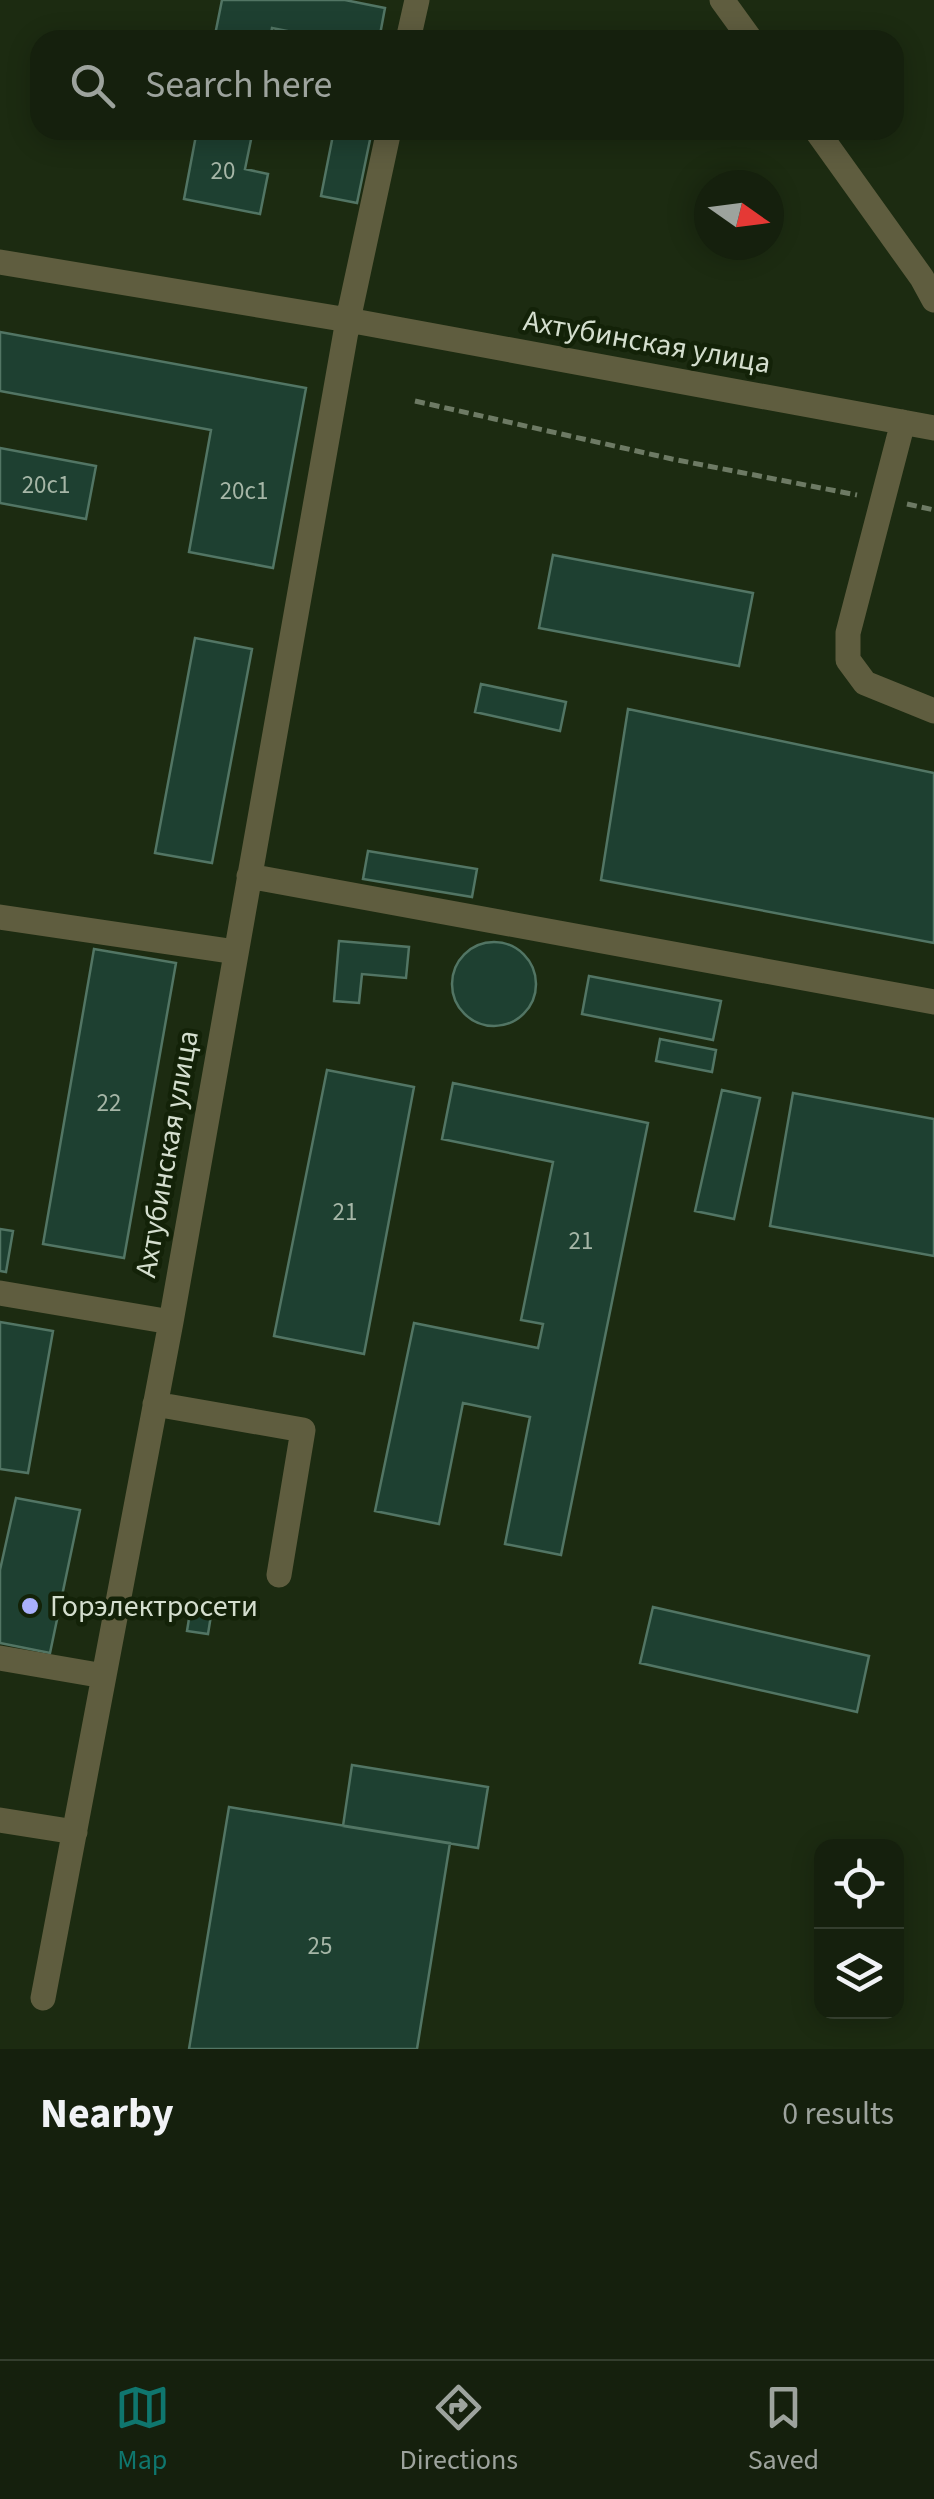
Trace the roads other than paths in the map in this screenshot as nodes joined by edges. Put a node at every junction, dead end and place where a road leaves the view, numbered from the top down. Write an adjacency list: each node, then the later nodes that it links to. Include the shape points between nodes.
1 (416, 0): 3 (street)
2 (722, 0): 4 (street)
3 (410, 30)
4 (744, 30)
5 (386, 140): 9 (street, Ахтубинская улица)
6 (823, 140): 8 (street)
7 (0, 262): 9 (street, Ахтубинская улица)
8 (930, 286)
9 (348, 320): 10 (street, Ахтубинская улица); 13 (street, Ахтубинская улица)
10 (903, 422): 11 (street, Ахтубинская улица); 12 (street, via 848,633 848,660 865,683)
11 (934, 428)
12 (934, 711)
13 (249, 876): 15 (street, Ахтубинская улица); 16 (street)
14 (0, 917): 15 (street)
15 (236, 952): 18 (street, Ахтубинская улица)
16 (934, 1002)
17 (0, 1294): 18 (street)
18 (171, 1322): 19 (street, Ахтубинская улица)
19 (155, 1404): 20 (street, via 303,1430); 22 (street, Ахтубинская улица)
20 (279, 1575)
21 (0, 1658): 22 (street)
22 (104, 1676): 24 (street, Ахтубинская улица)
23 (0, 1820): 24 (street)
24 (75, 1832): 25 (street, Ахтубинская улица)
25 (43, 1998)

